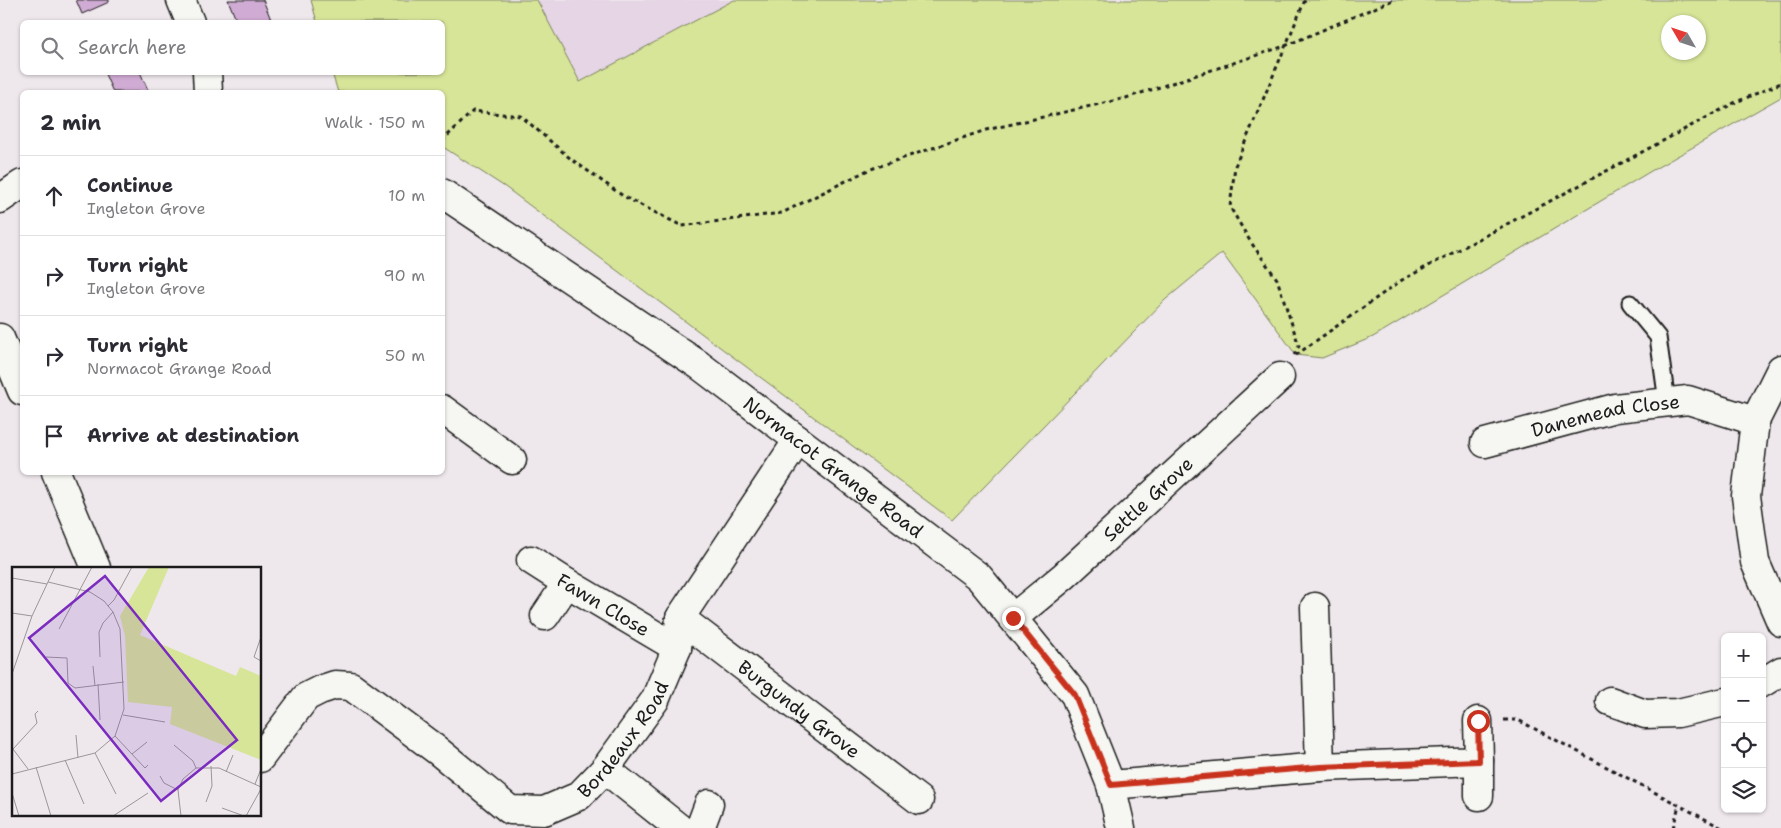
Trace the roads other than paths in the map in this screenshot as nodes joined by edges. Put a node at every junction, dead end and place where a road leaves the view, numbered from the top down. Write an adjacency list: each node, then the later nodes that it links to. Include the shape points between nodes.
1 (181, 0): 2 (street)
2 (189, 20)
3 (207, 75): 4 (street)
4 (208, 90)
5 (20, 185): 7 (street)
6 (445, 195): 16 (street, Normacot Grange Road, via 699,365)
7 (0, 199)
8 (1630, 303): 13 (lane, via 1658,337)
9 (0, 338): 12 (street)
10 (1781, 369): 15 (street)
11 (1280, 377): 26 (street, Settle Grove, via 1064,576)
12 (20, 386)
13 (1667, 402): 15 (street, Danemead Close, via 1688,400); 17 (street, Danemead Close, via 1615,408)
14 (445, 411): 18 (street)
15 (1755, 421): 27 (street, via 1746,496 1755,562)
16 (798, 440): 25 (street, Bordeaux Road); 26 (street, Normacot Grange Road, via 979,577)
17 (1485, 443)
18 (512, 460)
19 (57, 475): 21 (street)
20 (531, 560): 22 (street, Fawn Close)
21 (96, 567)
22 (567, 583): 24 (street); 28 (street, Fawn Close)
23 (1315, 607): 36 (street)
24 (545, 616)
25 (680, 618): 28 (street, Bordeaux Road); 40 (street, Burgundy Grove)
26 (1013, 618): 38 (street, Normacot Grange Road, via 1075,695)
27 (1781, 622)
28 (677, 648): 37 (street, Bordeaux Road, via 654,700)
29 (1781, 671): 30 (street)
30 (1766, 680)
31 (1610, 701): 32 (street, via 1645,714 1678,713)
32 (1721, 703)
33 (1478, 721): 35 (street)
34 (261, 757): 41 (street, Bordeaux Road, via 306,698 335,685 351,686 510,810)
35 (1479, 761): 36 (street); 39 (street)
36 (1320, 767): 38 (street)
37 (605, 769): 41 (street, Bordeaux Road, via 579,796); 42 (street)
38 (1111, 785): 43 (street, Normacot Grange Road)
39 (1479, 796)
40 (919, 800)
41 (527, 819)
42 (679, 828)
43 (1122, 828)

